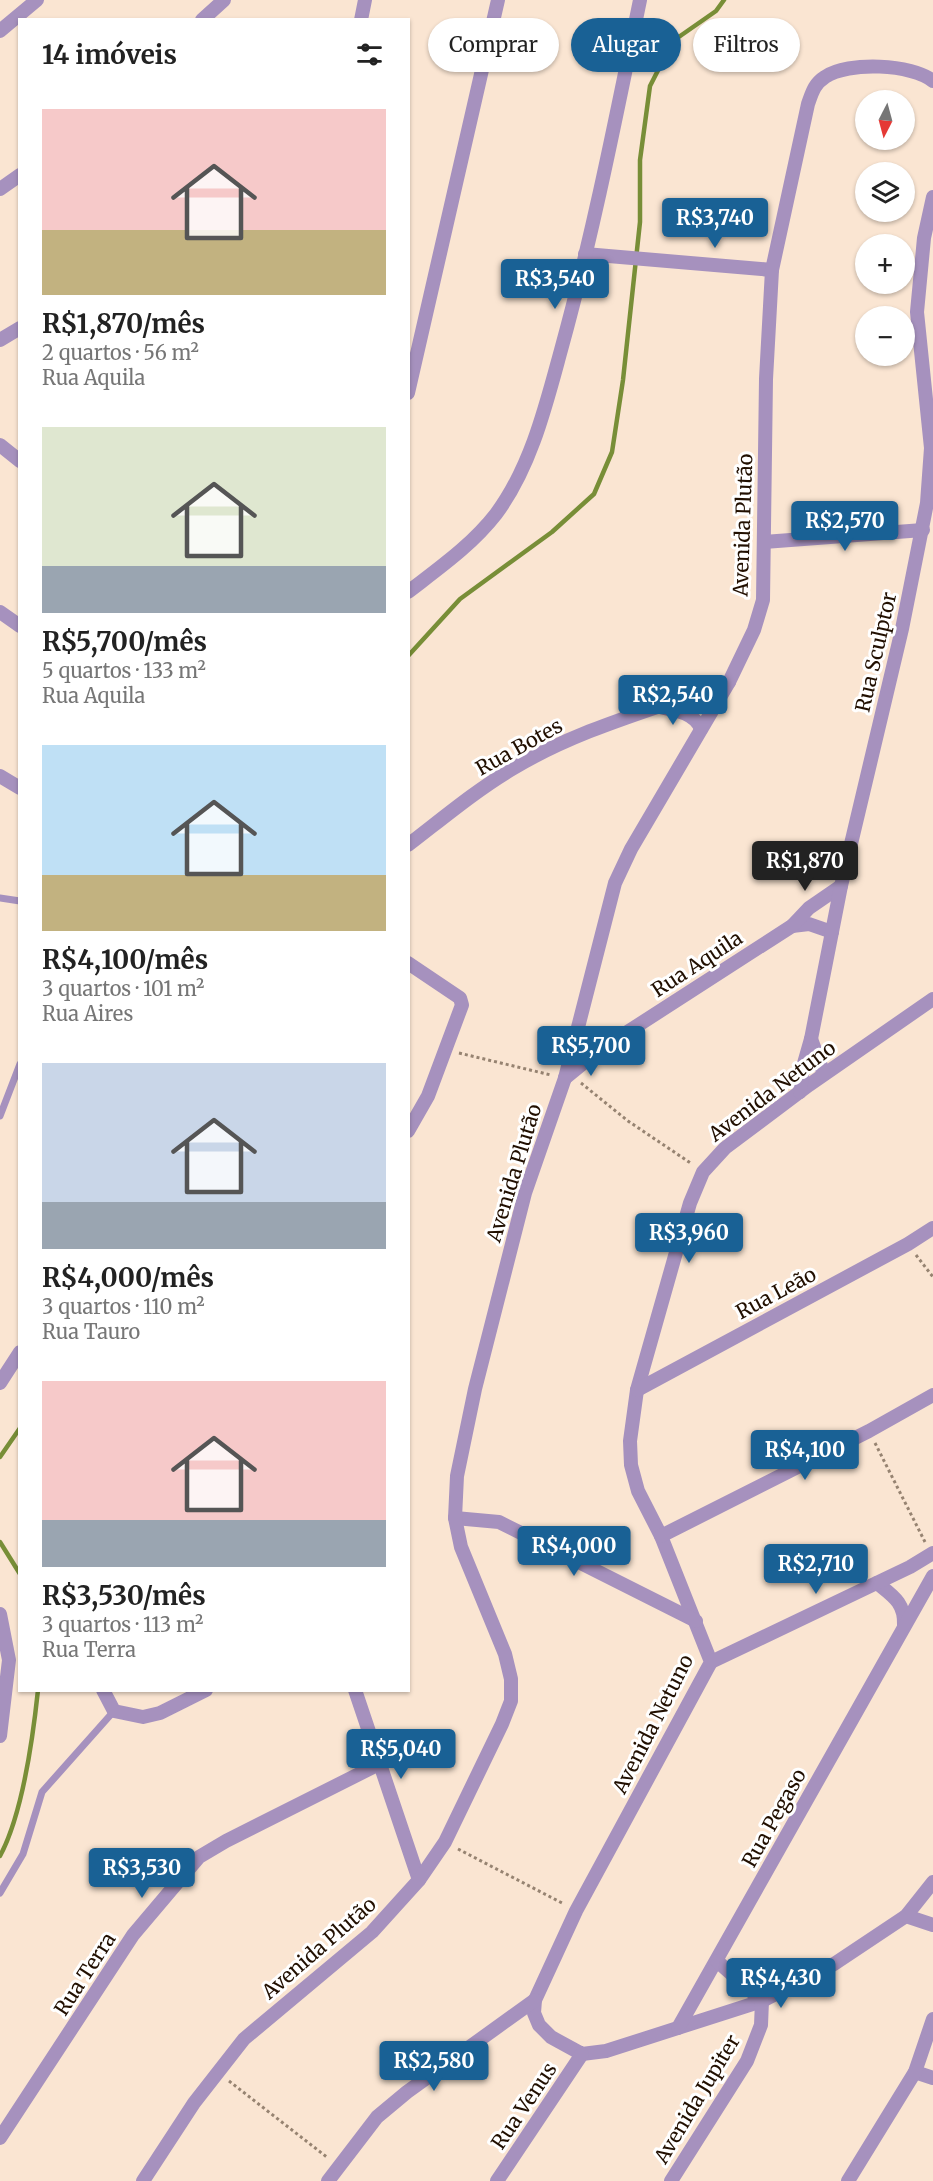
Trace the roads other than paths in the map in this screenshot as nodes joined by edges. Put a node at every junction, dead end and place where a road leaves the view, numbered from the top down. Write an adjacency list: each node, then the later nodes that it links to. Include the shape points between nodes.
1 (38, 0): 8 (street)
2 (224, 0): 6 (street)
3 (365, 0): 7 (street)
4 (498, 0): 17 (street)
5 (640, 0): 13 (street)
6 (204, 18)
7 (361, 18)
8 (0, 31)
9 (933, 81): 14 (street, Avenida Plutão, via 925,75 889,67 844,68 814,86)
10 (18, 176): 11 (street)
11 (0, 189)
12 (933, 197): 20 (street, Rua Sculptor, via 924,238 917,312 931,448)
13 (585, 254): 14 (street); 22 (street, via 544,410 525,462 496,513 463,550)
14 (772, 270): 21 (street, Avenida Plutão, via 766,379)
15 (18, 328): 16 (street)
16 (0, 340)
17 (410, 384)
18 (0, 445): 19 (street)
19 (18, 459)
20 (923, 530): 21 (street); 31 (street, Rua Sculptor)
21 (765, 542): 25 (street, Avenida Plutão, via 763,600 754,630)
22 (410, 590)
23 (0, 612): 24 (street)
24 (18, 625)
25 (729, 682): 26 (street, Rua Botes); 27 (street, Avenida Plutão)
26 (660, 707): 27 (street, via 689,715); 30 (street, Rua Botes, via 609,722 514,768)
27 (701, 729): 38 (street, Avenida Plutão, via 615,883)
28 (0, 776): 29 (street)
29 (18, 787)
30 (410, 843)
31 (841, 886): 34 (street, Rua Aquila, via 809,908); 35 (street, Rua Sculptor)
32 (0, 898): 33 (lane)
33 (18, 902)
34 (792, 926): 35 (street, via 809,924); 40 (street, Rua Aquila)
35 (832, 932): 39 (street, Rua Sculptor)
36 (410, 964): 46 (street, via 460,998 462,1005 428,1096)
37 (933, 999): 42 (street, Avenida Netuno)
38 (576, 1034): 40 (street); 43 (street, Avenida Plutão)
39 (811, 1039): 42 (street); 44 (street, Rua Sculptor, via 802,1067)
40 (608, 1045): 43 (street, Rua Aquila)
41 (18, 1069): 45 (lane)
42 (824, 1074): 44 (street, Avenida Netuno)
43 (565, 1078): 52 (street, Avenida Plutão, via 525,1193 478,1378 457,1476)
44 (800, 1092): 50 (street, Avenida Netuno, via 725,1148 703,1172 690,1203)
45 (0, 1116)
46 (410, 1128)
47 (933, 1228): 50 (street, Rua Leão)
48 (18, 1355): 49 (street)
49 (0, 1383)
50 (637, 1390): 53 (street, Avenida Netuno, via 631,1465 638,1491)
51 (933, 1395): 53 (street)
52 (455, 1518): 58 (street, via 499,1522); 67 (street, Avenida Plutão, via 461,1547 505,1654 511,1701 445,1842)
53 (661, 1536): 58 (street, Avenida Netuno)
54 (932, 1554): 56 (street)
55 (933, 1576): 59 (street, Rua Pegaso)
56 (877, 1583): 59 (street, via 899,1600 905,1612); 60 (street)
57 (0, 1614): 65 (street, via 9,1660)
58 (696, 1621): 60 (street, Avenida Netuno)
59 (904, 1627): 72 (street, Rua Pegaso)
60 (711, 1662): 73 (street, Avenida Netuno, via 576,1911)
61 (105, 1692): 64 (street)
62 (202, 1692): 64 (street, via 143,1717)
63 (356, 1692): 66 (street)
64 (114, 1711): 69 (lane, via 42,1792 23,1854)
65 (0, 1736)
66 (379, 1764): 67 (street); 80 (street, Rua Terra, via 199,1857 133,1935)
67 (419, 1880): 81 (street, Avenida Plutão, via 372,1932 244,2039)
68 (933, 1882): 70 (street)
69 (0, 1893)
70 (906, 1917): 71 (street); 74 (street, via 834,1965)
71 (933, 1925)
72 (717, 1961): 74 (street); 76 (street, Rua Pegaso)
73 (535, 2000): 77 (street, via 534,2013 539,2025 551,2037); 82 (street, via 377,2117)
74 (762, 2001): 76 (street); 84 (street, Avenida Jupiter, via 761,2025 747,2061)
75 (933, 2019): 78 (street)
76 (678, 2028): 77 (street, via 606,2051)
77 (582, 2054): 83 (street, Rua Venus)
78 (915, 2072): 79 (street); 85 (street)
79 (933, 2078)
80 (0, 2138)
81 (143, 2181)
82 (328, 2181)
83 (497, 2181)
84 (671, 2181)
85 (848, 2181)

